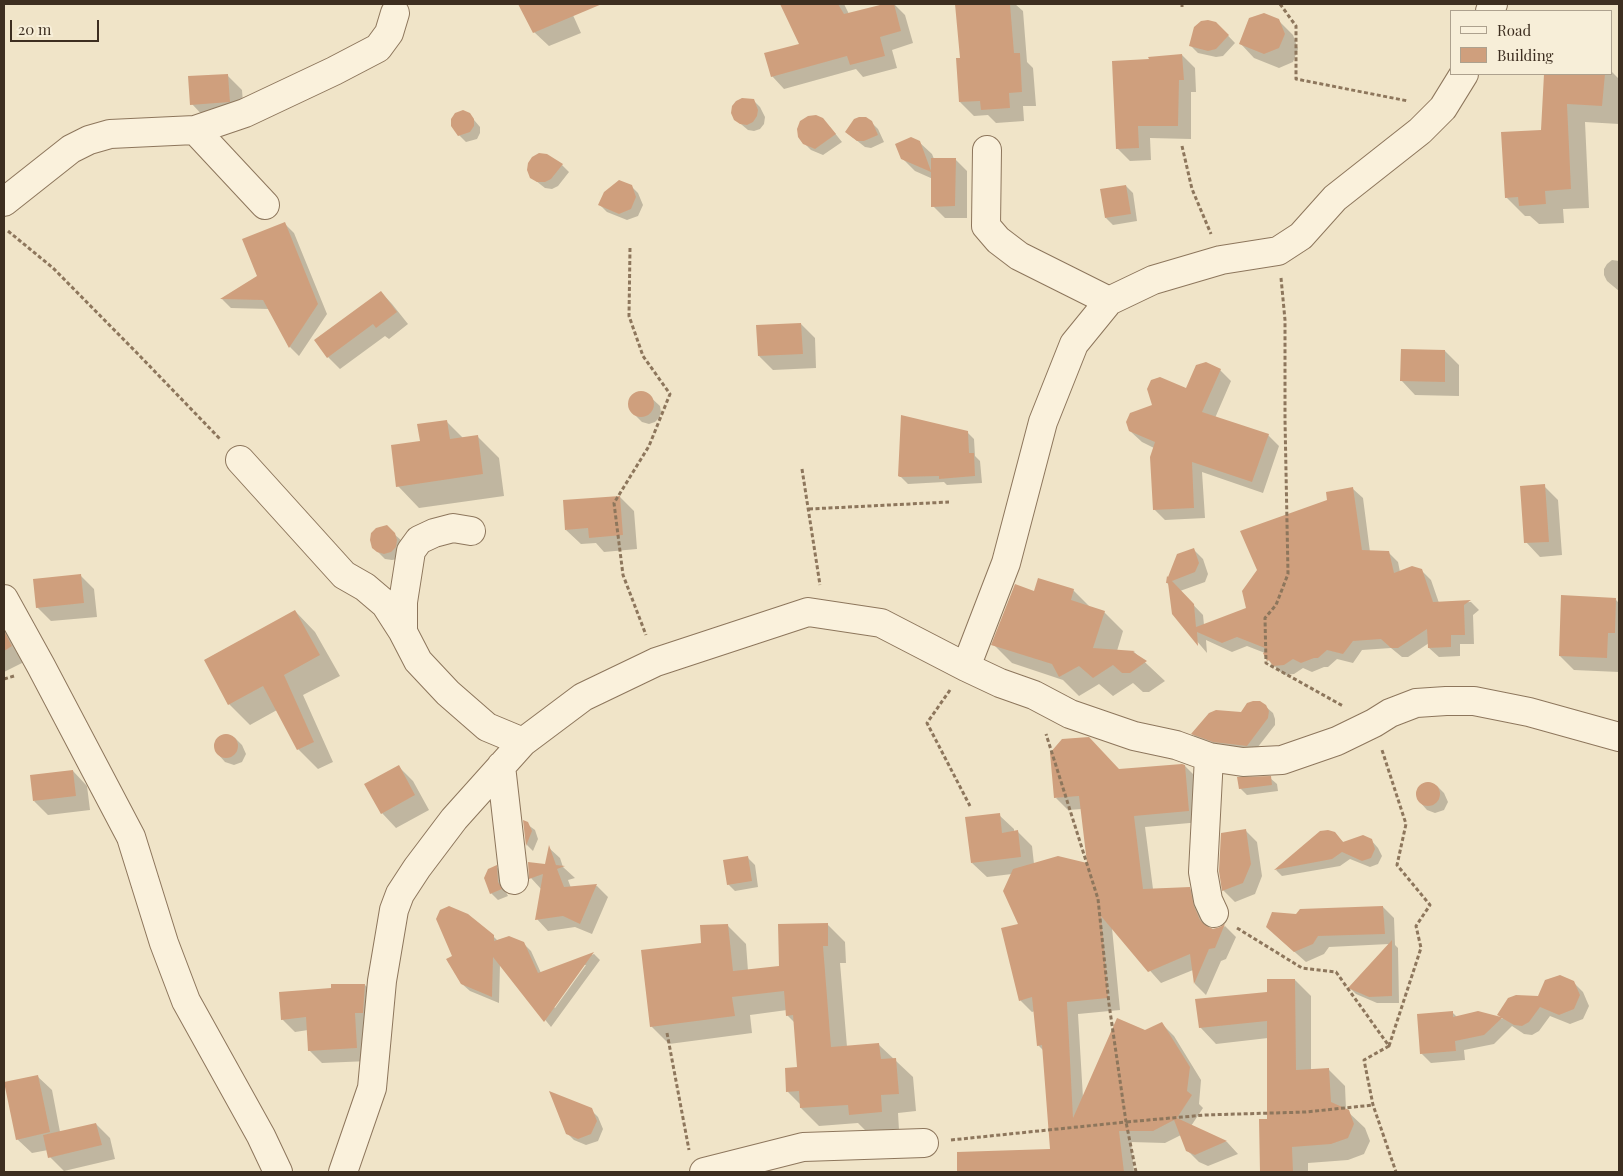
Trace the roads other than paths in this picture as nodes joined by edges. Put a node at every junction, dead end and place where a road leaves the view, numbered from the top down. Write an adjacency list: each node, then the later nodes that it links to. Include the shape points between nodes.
1 (395, 12): 3 (street, via 389,34 378,48 245,113)
2 (1463, 75): 7 (street, via 1443,108 1420,131 1335,198 1301,236 1278,251 1221,260 1153,280)
3 (195, 130): 5 (street, via 110,134 89,140 71,150); 6 (street)
4 (987, 150): 7 (street, via 986,226 1019,256)
5 (4, 202)
6 (265, 205)
7 (1109, 301): 12 (street, via 1074,344 1046,413 1006,563)
8 (240, 460): 11 (street, via 344,575 385,604)
9 (471, 531): 11 (street, via 453,528 434,533 419,540 411,551 403,602)
10 (4, 599): 21 (street, via 131,837 186,1001)
11 (404, 632): 14 (street, via 418,661 448,693 487,726)
12 (966, 667): 14 (street, via 881,623 808,612 656,662 583,697); 15 (street, via 1079,717)
13 (1619, 737): 15 (street, via 1538,714 1474,701 1416,703 1337,741 1282,760 1243,762)
14 (523, 742): 16 (street)
15 (1209, 758): 18 (street, via 1203,872)
16 (501, 766): 17 (street); 22 (street, via 454,819 400,894 394,910 382,981 372,1088)
17 (514, 880)
18 (1214, 913)
19 (924, 1143): 20 (street, via 803,1147)
20 (697, 1163)
21 (278, 1172)
22 (343, 1172)

